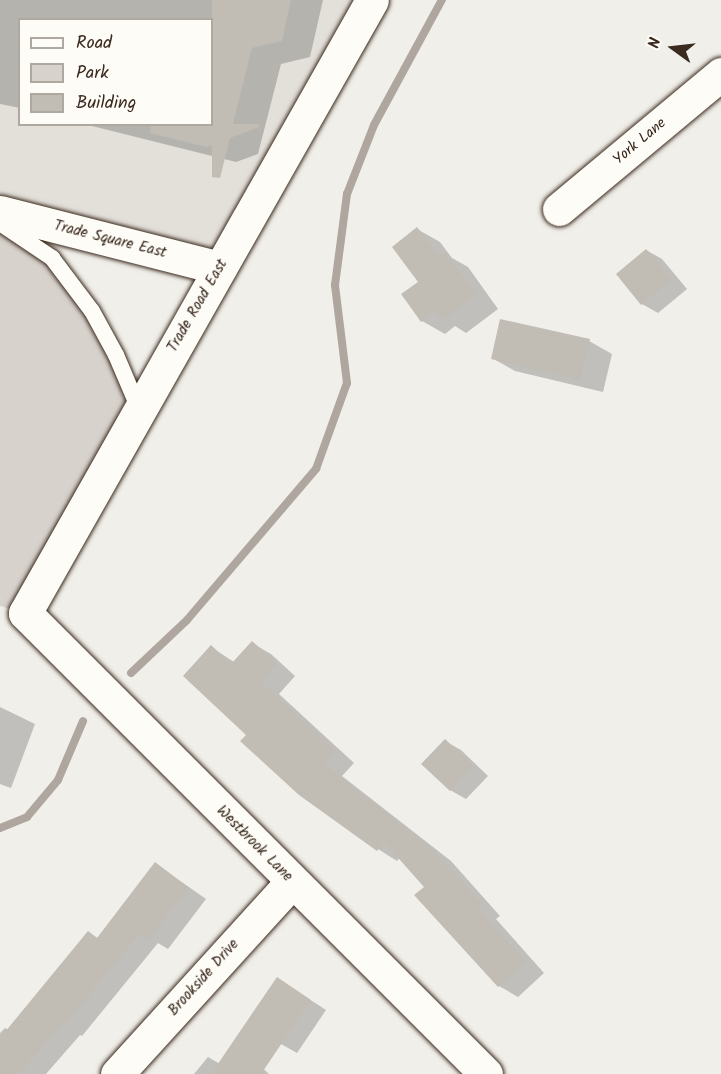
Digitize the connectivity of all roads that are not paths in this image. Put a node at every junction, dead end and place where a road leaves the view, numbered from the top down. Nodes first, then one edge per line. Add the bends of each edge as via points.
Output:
1 (372, 0) edge
2 (721, 74) edge
3 (559, 209) dead end
4 (0, 212) edge
5 (0, 223) edge
6 (220, 268) junction
7 (139, 409) junction
8 (12, 610) edge
9 (292, 882) junction
10 (117, 1074) edge
11 (486, 1074) edge

1 - 6 street, Trade Road East
2 - 3 street, York Lane
4 - 6 street, Trade Square East
5 - 7 lane via 52,258 79,293 116,354
6 - 7 street, Trade Road East
7 - 8 street, Trade Road East
8 - 9 street, Westbrook Lane
9 - 10 street, Brookside Drive
9 - 11 street, Westbrook Lane

